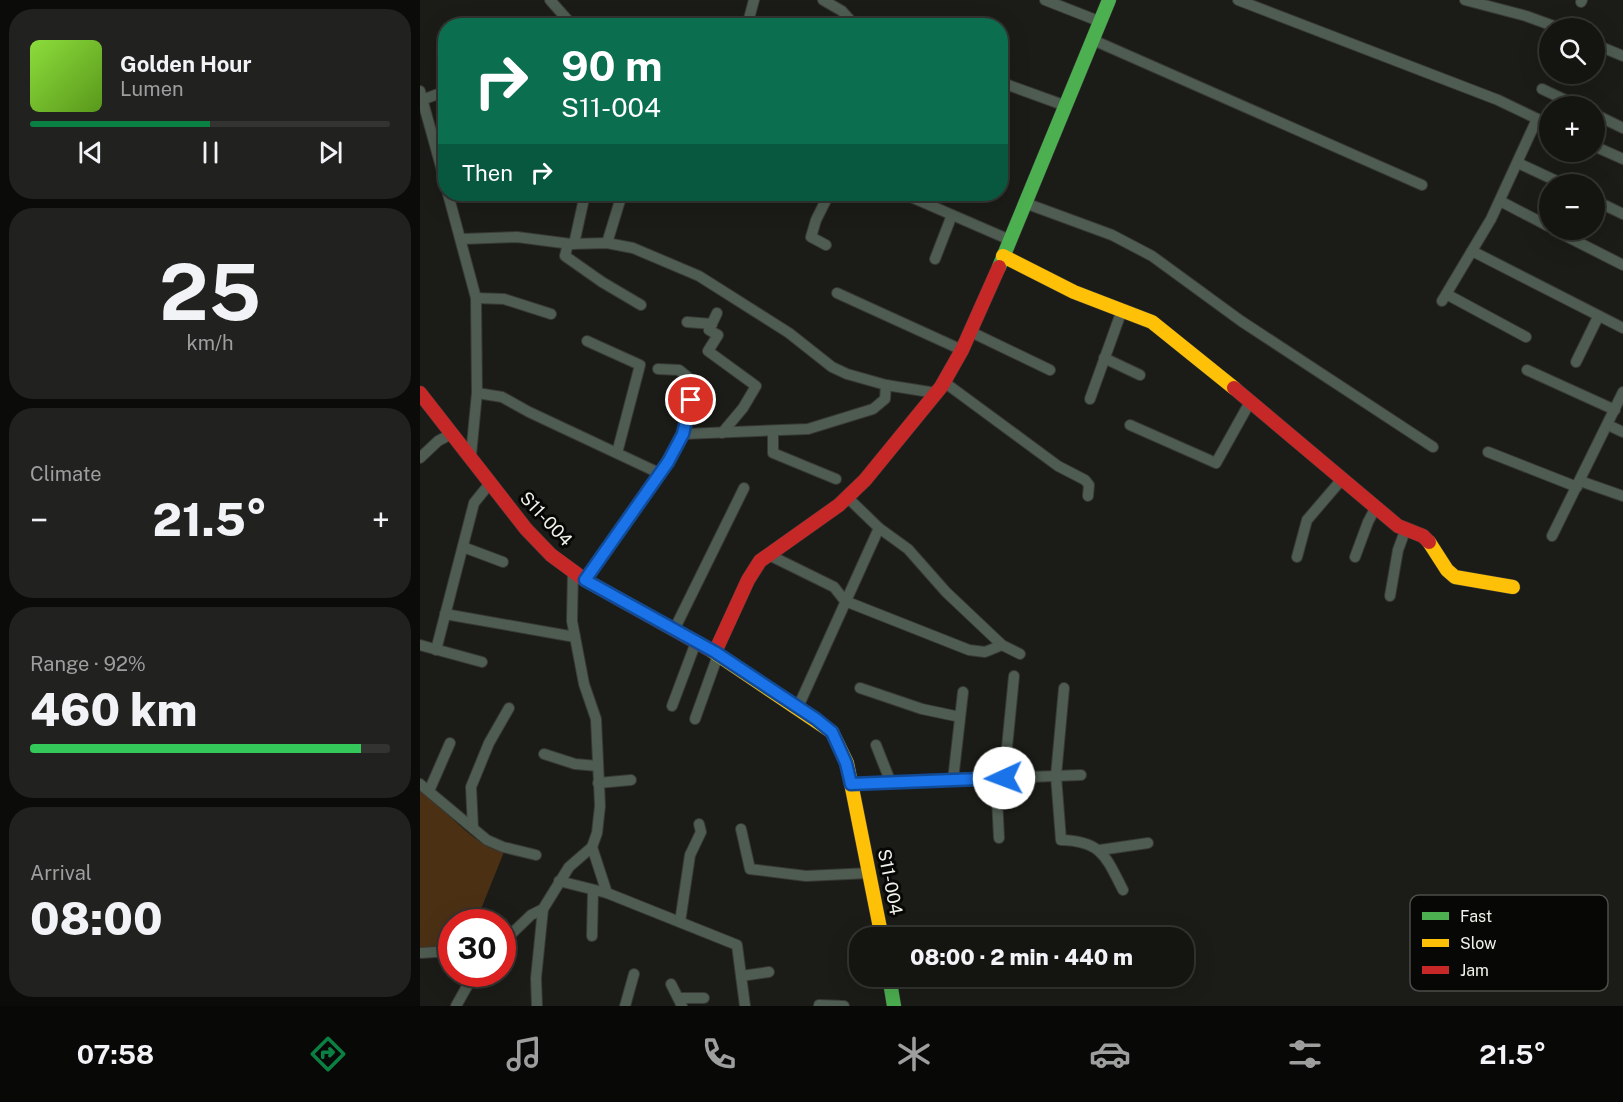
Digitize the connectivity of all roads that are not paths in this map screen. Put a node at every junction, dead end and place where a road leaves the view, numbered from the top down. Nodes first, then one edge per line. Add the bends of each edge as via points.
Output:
1 (550, 0) edge
2 (754, 0) edge
3 (823, 0) edge
4 (1045, 0) edge
5 (1109, 0) edge
6 (1238, 0) edge
7 (1465, 0) edge
8 (566, 18) edge
9 (749, 18) edge
10 (848, 18) edge
11 (1539, 21) edge
12 (1101, 22) junction
13 (1093, 40) junction
14 (1605, 49) edge
15 (1623, 56) edge
16 (1008, 85) edge
17 (1542, 89) dead end
18 (438, 93) edge
19 (421, 96) edge
20 (1557, 96) edge
21 (1065, 106) junction
22 (1537, 119) joint
23 (1605, 119) edge
24 (1623, 128) edge
25 (1605, 151) edge
26 (438, 156) edge
27 (1623, 159) edge
28 (1518, 163) junction
29 (1542, 174) edge
30 (1422, 184) dead end
31 (450, 201) edge
32 (583, 201) edge
33 (620, 201) edge
34 (826, 201) edge
35 (920, 201) edge
36 (1500, 201) junction
37 (1025, 203) junction
38 (1605, 205) edge
39 (1623, 214) edge
40 (952, 215) junction
41 (1539, 221) edge
42 (462, 239) junction
43 (1010, 240) junction
44 (1574, 240) edge
45 (607, 243) junction
46 (571, 244) junction
47 (825, 245) dead end
48 (1472, 251) junction
49 (1003, 256) junction
50 (935, 259) dead end
51 (1623, 265) edge
52 (837, 293) dead end
53 (476, 298) junction
54 (641, 304) dead end
55 (1122, 310) junction
56 (717, 313) dead end
57 (551, 314) dead end
58 (1598, 317) junction
59 (687, 322) dead end
60 (712, 324) junction
61 (1623, 328) edge
62 (970, 332) junction
63 (1526, 337) dead end
64 (587, 341) dead end
65 (962, 350) junction
66 (1104, 358) junction
67 (1576, 362) dead end
68 (658, 369) dead end
69 (1050, 370) dead end
70 (1527, 370) dead end
71 (1140, 375) dead end
72 (886, 386) junction
73 (940, 387) junction
74 (1623, 392) edge
75 (420, 393) edge
76 (477, 393) junction
77 (1090, 399) dead end
78 (1250, 402) junction
79 (1615, 410) junction
80 (1130, 425) dead end
81 (1608, 426) junction
82 (773, 431) junction
83 (1623, 432) edge
84 (453, 433) junction
85 (722, 433) junction
86 (683, 434) junction
87 (1433, 447) dead end
88 (1488, 452) dead end
89 (617, 453) junction
90 (471, 455) junction
91 (420, 458) edge
92 (659, 473) junction
93 (1343, 478) junction
94 (836, 479) dead end
95 (491, 482) junction
96 (1579, 484) junction
97 (744, 488) dead end
98 (1088, 496) dead end
99 (1623, 496) edge
100 (847, 497) junction
101 (1376, 507) junction
102 (879, 528) junction
103 (1405, 531) junction
104 (1552, 536) dead end
105 (463, 547) junction
106 (769, 555) junction
107 (1297, 556) dead end
108 (1355, 557) dead end
109 (503, 562) dead end
110 (573, 570) junction
111 (585, 580) junction
112 (1513, 587) dead end
113 (1390, 596) dead end
114 (845, 601) junction
115 (445, 614) junction
116 (674, 630) junction
117 (575, 637) junction
118 (696, 642) junction
119 (420, 645) edge
120 (1002, 645) junction
121 (436, 650) junction
122 (716, 654) junction
123 (1020, 654) dead end
124 (482, 662) dead end
125 (1014, 676) dead end
126 (860, 688) dead end
127 (1064, 688) dead end
128 (963, 692) dead end
129 (672, 706) dead end
130 (798, 707) junction
131 (509, 708) dead end
132 (960, 717) junction
133 (695, 719) dead end
134 (450, 743) dead end
135 (876, 745) dead end
136 (544, 754) dead end
137 (598, 766) junction
138 (1081, 775) dead end
139 (1056, 776) junction
140 (1000, 779) junction
141 (631, 780) dead end
142 (953, 780) junction
143 (598, 783) junction
144 (891, 783) junction
145 (851, 784) junction
146 (425, 788) edge
147 (699, 824) dead end
148 (473, 828) junction
149 (741, 829) dead end
150 (999, 838) dead end
151 (1148, 843) dead end
152 (592, 847) junction
153 (1100, 850) junction
154 (536, 855) dead end
155 (870, 873) junction
156 (559, 881) junction
157 (1123, 890) dead end
158 (593, 891) junction
159 (607, 893) junction
160 (543, 909) junction
161 (681, 922) junction
162 (880, 927) edge
163 (516, 929) edge
164 (592, 936) dead end
165 (438, 952) edge
166 (420, 953) edge
167 (768, 972) dead end
168 (634, 974) dead end
169 (741, 976) junction
170 (671, 984) dead end
171 (467, 987) edge
172 (891, 987) edge
173 (704, 998) dead end
174 (681, 1002) edge
175 (819, 1005) edge
176 (456, 1006) edge
177 (537, 1006) edge
178 (625, 1006) edge
179 (745, 1006) edge
180 (844, 1006) edge
181 (894, 1006) edge

1 - 8 street
2 - 9 street
3 - 10 street
4 - 12 street
5 - 12 street
6 - 22 street via 1498,100
7 - 11 street
12 - 13 street
13 - 21 street
13 - 30 street
14 - 15 street
16 - 21 street
17 - 20 street
18 - 19 street
19 - 26 street
21 - 37 street
22 - 28 street
23 - 24 street
25 - 27 street
28 - 29 street
28 - 36 street
31 - 42 street
32 - 46 street
33 - 45 street
34 - 47 street via 810,237
35 - 40 street
36 - 41 street
36 - 48 street
37 - 43 street
37 - 87 street via 1112,235 1152,256 1241,321
38 - 39 street
40 - 43 street
40 - 50 street
42 - 46 street via 517,237
42 - 53 street
43 - 49 street
44 - 51 street
45 - 46 street
45 - 72 street via 633,248 699,276 789,333 832,367
46 - 54 street via 565,256
48 - 58 street
48 - 63 street via 1445,298
49 - 55 street via 1074,292
49 - 62 street
52 - 65 street
53 - 57 street via 504,299
53 - 76 street
55 - 66 street
55 - 78 street via 1169,334
56 - 60 street
58 - 61 street
58 - 67 street
59 - 60 street
60 - 85 street via 709,330 718,335 708,351 756,386
62 - 65 street
62 - 69 street
64 - 89 street via 640,365
65 - 73 street
66 - 71 street
66 - 77 street
68 - 86 street via 679,370 696,383
70 - 79 street
72 - 73 street
72 - 82 street via 885,399 873,409 807,429
73 - 98 street via 1085,480 1089,485
73 - 100 street
74 - 79 street
75 - 84 street, S11-004
76 - 89 street via 502,397
76 - 90 street
78 - 80 street via 1216,463
78 - 93 street
79 - 81 street
81 - 83 street
81 - 96 street
82 - 85 street
82 - 94 street via 773,453
84 - 90 street, S11-004
84 - 91 street
85 - 86 street
86 - 92 street
88 - 96 street
89 - 92 street
90 - 95 street, S11-004
92 - 111 street
93 - 101 street
93 - 107 street via 1307,520
95 - 105 street via 474,503
95 - 110 street, S11-004 via 526,529 551,555
96 - 99 street
96 - 104 street
97 - 116 street
100 - 102 street
100 - 106 street
101 - 103 street
101 - 108 street
102 - 114 street
102 - 120 street via 908,549
103 - 112 street via 1423,536 1455,577
103 - 113 street
105 - 109 street
105 - 115 street
106 - 114 street via 834,587
106 - 122 street via 760,561 748,580
110 - 111 street, S11-004
110 - 117 street
111 - 116 street, S11-004
114 - 120 street via 969,650 985,652
114 - 130 street
115 - 117 street
115 - 121 street
116 - 118 street, S11-004
117 - 137 street via 596,719
118 - 122 street, S11-004
118 - 129 street
119 - 121 street
120 - 123 street
121 - 124 street
122 - 130 street, S11-004
122 - 133 street
125 - 140 street
126 - 132 street
127 - 139 street
128 - 132 street
130 - 145 street, S11-004 via 832,732
131 - 148 street via 471,787
132 - 142 street
134 - 146 street
135 - 144 street
136 - 137 street via 575,764
137 - 143 street
138 - 139 street
139 - 140 street
139 - 153 street via 1060,840
140 - 142 street
140 - 150 street
141 - 143 street
142 - 144 street
143 - 152 street via 600,806
144 - 145 street
145 - 155 street, S11-004
146 - 148 street
147 - 161 street via 701,832 690,855
148 - 154 street via 486,840
149 - 155 street via 750,869 806,876
151 - 153 street
152 - 156 street
152 - 159 street
153 - 157 street
155 - 162 street, S11-004
156 - 158 street
156 - 160 street
158 - 159 street
158 - 164 street
159 - 161 street
160 - 163 street
160 - 177 street
161 - 169 street via 736,945
165 - 166 street
167 - 169 street
168 - 178 street
169 - 179 street
170 - 174 street
171 - 176 street
172 - 181 street
173 - 174 street
175 - 180 street

